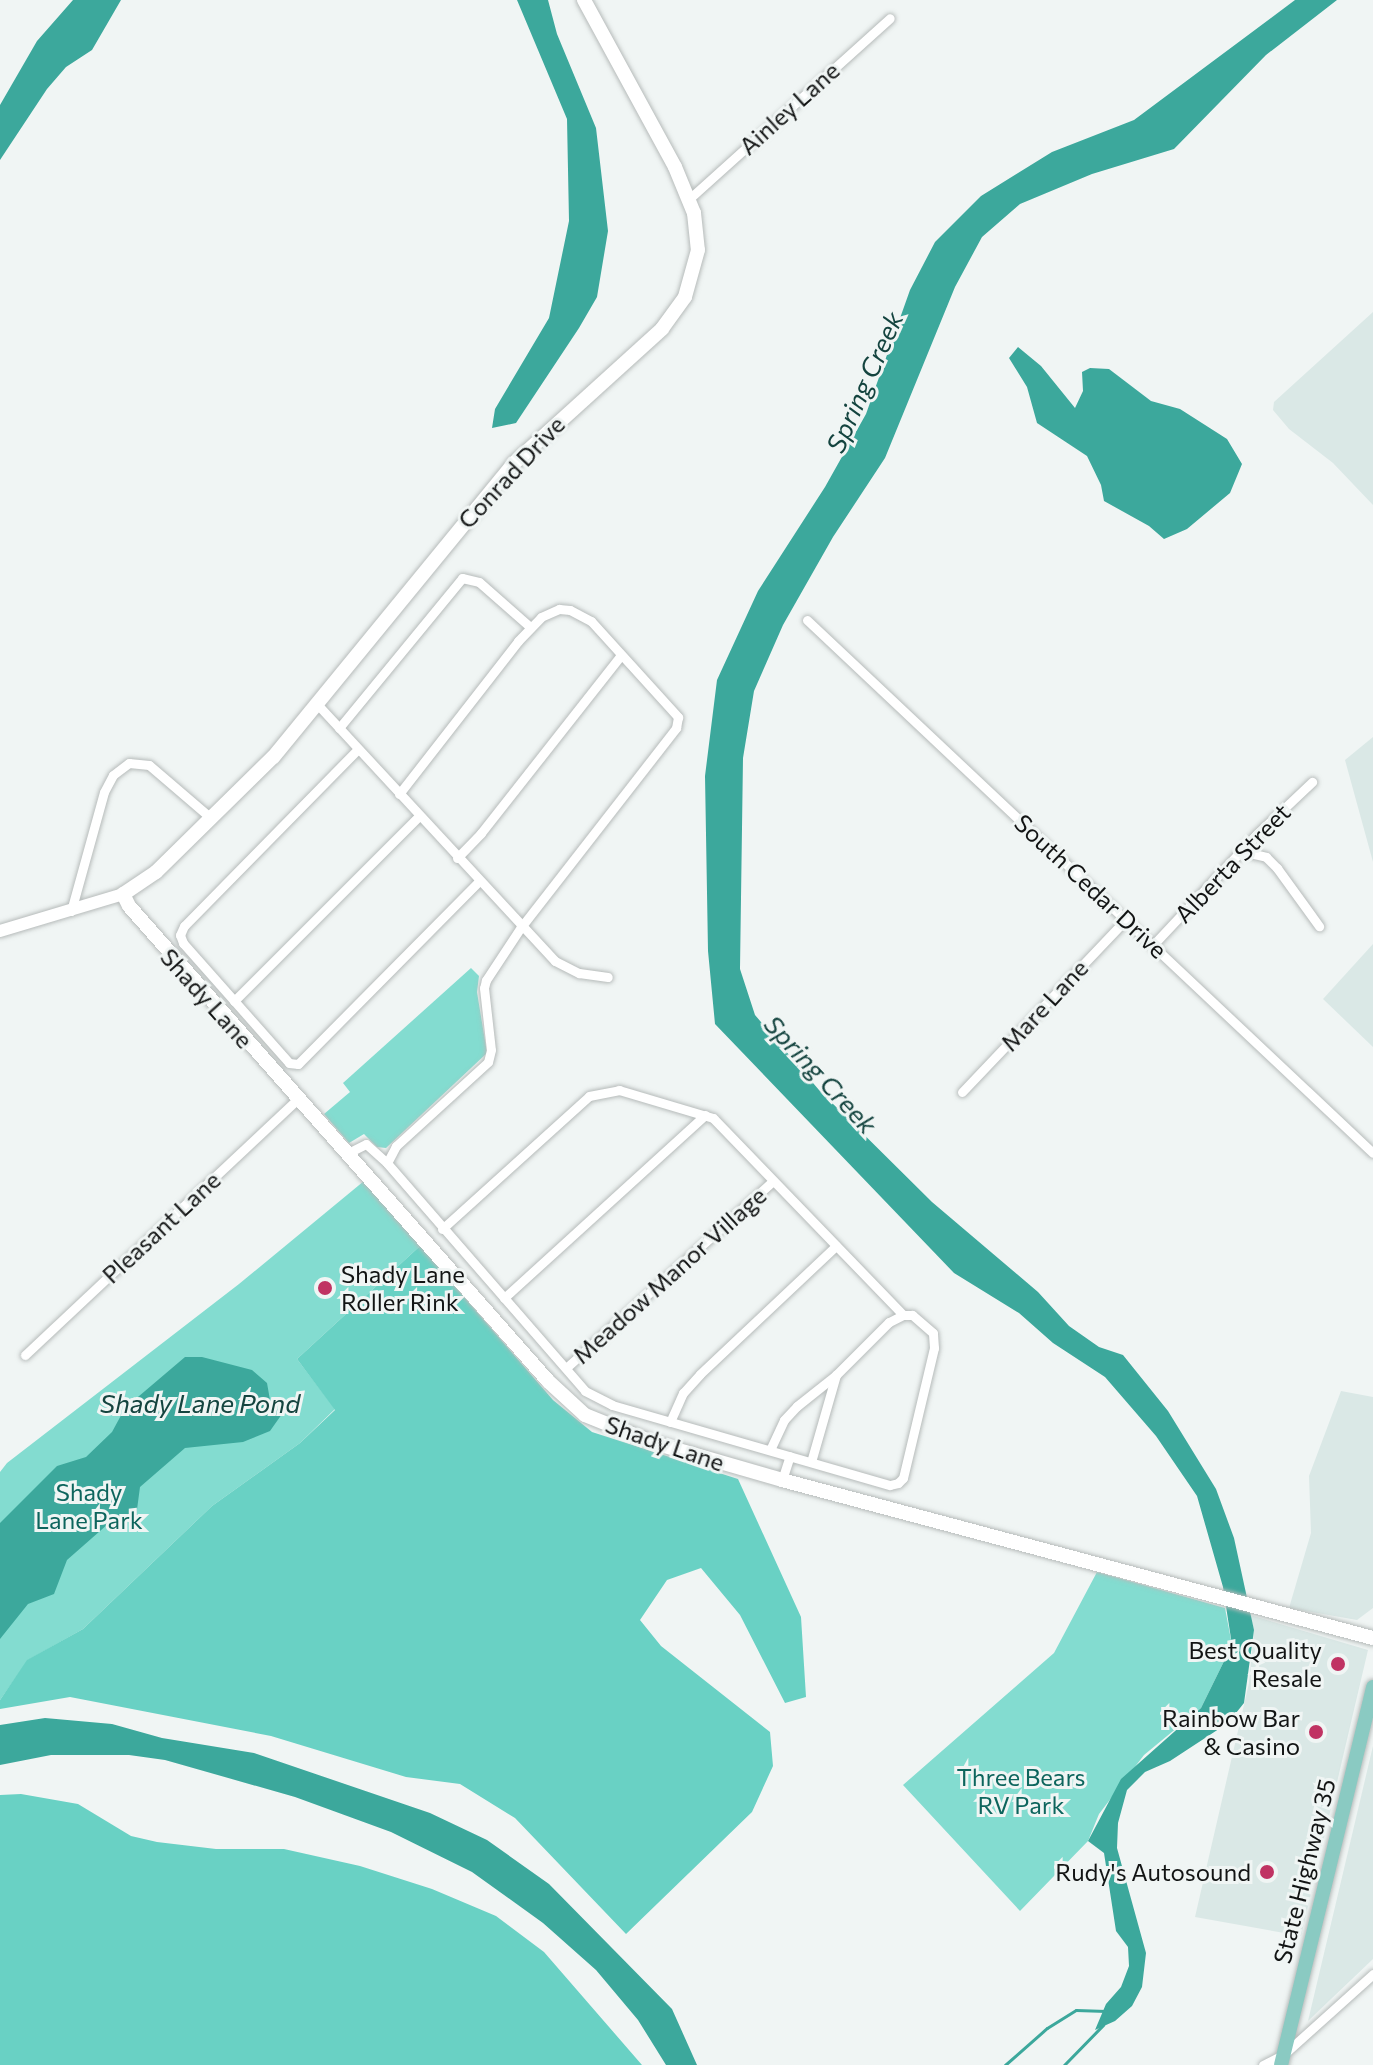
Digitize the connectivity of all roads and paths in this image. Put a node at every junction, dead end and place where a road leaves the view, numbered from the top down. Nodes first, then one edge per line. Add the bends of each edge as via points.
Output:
1 (584, 0) edge
2 (890, 18) dead end
3 (689, 199) junction
4 (807, 620) dead end
5 (530, 627) junction
6 (621, 655) junction
7 (318, 705) junction
8 (339, 728) junction
9 (358, 749) junction
10 (1312, 782) dead end
11 (399, 794) junction
12 (419, 816) junction
13 (212, 819) junction
14 (1241, 851) junction
15 (457, 858) junction
16 (479, 881) junction
17 (123, 894) junction
18 (71, 911) junction
19 (1126, 919) junction
20 (1319, 926) dead end
21 (521, 927) junction
22 (0, 931) edge
23 (1153, 945) junction
24 (608, 977) dead end
25 (234, 1001) junction
26 (962, 1092) dead end
27 (298, 1099) junction
28 (705, 1115) junction
29 (348, 1153) junction
30 (1373, 1153) edge
31 (387, 1163) junction
32 (773, 1181) junction
33 (442, 1229) junction
34 (836, 1246) junction
35 (504, 1298) junction
36 (903, 1315) junction
37 (25, 1355) dead end
38 (566, 1368) junction
39 (836, 1375) junction
40 (670, 1422) junction
41 (770, 1450) junction
42 (790, 1456) junction
43 (811, 1462) junction
44 (782, 1480) junction
45 (1373, 1638) edge
46 (1373, 1687) edge
47 (1373, 1974) edge
48 (1282, 2060) edge
49 (1263, 2065) edge

1 - 3 main road, Conrad Drive
2 - 3 street, Ainley Lane
3 - 7 main road, Conrad Drive via 698,250 692,281 674,314 514,463
4 - 19 street, South Cedar Drive
5 - 6 street via 551,612 570,610 591,621
5 - 8 street via 479,582 462,578
5 - 11 street
6 - 15 street
6 - 21 street via 679,722
7 - 8 street
7 - 13 main road, Conrad Drive
8 - 9 street
9 - 11 street
9 - 25 street via 184,926 183,943
10 - 14 street, Alberta Street
11 - 12 street
12 - 15 street
12 - 25 street
13 - 17 main road, Conrad Drive via 156,872
13 - 18 street via 149,765 129,763 113,775 104,792
14 - 20 street via 1266,857
14 - 23 street, Alberta Street
15 - 16 street
16 - 21 street
16 - 25 street via 298,1064 289,1063
17 - 18 street
17 - 27 main road, Shady Lane via 135,917
18 - 22 street
19 - 23 street, South Cedar Drive
19 - 26 street, Mare Lane
21 - 24 street via 555,961 579,973
21 - 31 street via 484,988 488,1062 396,1146
23 - 30 street, South Cedar Drive
27 - 29 main road, Shady Lane
27 - 37 street, Pleasant Lane
28 - 32 street, Meadow Manor Village
28 - 33 street, Meadow Manor Village via 619,1090 599,1091
28 - 35 street
29 - 31 street, Meadow Manor Village via 366,1144
29 - 44 main road, Shady Lane via 548,1381 585,1415 654,1443
31 - 33 street, Meadow Manor Village
32 - 34 street, Meadow Manor Village
32 - 38 street, Meadow Manor Village
33 - 35 street, Meadow Manor Village
34 - 36 street, Meadow Manor Village
34 - 40 street via 700,1374
35 - 38 street, Meadow Manor Village
36 - 39 street via 889,1322
36 - 43 street, Meadow Manor Village via 923,1322 933,1333 934,1348 903,1478 890,1485
38 - 40 street, Meadow Manor Village via 596,1398
39 - 41 street via 784,1420
39 - 43 street
40 - 41 street, Meadow Manor Village
41 - 42 street, Meadow Manor Village
42 - 43 street, Meadow Manor Village
42 - 44 street
44 - 45 main road, Shady Lane
46 - 48 main road, State Highway 35
47 - 48 street
48 - 49 street

